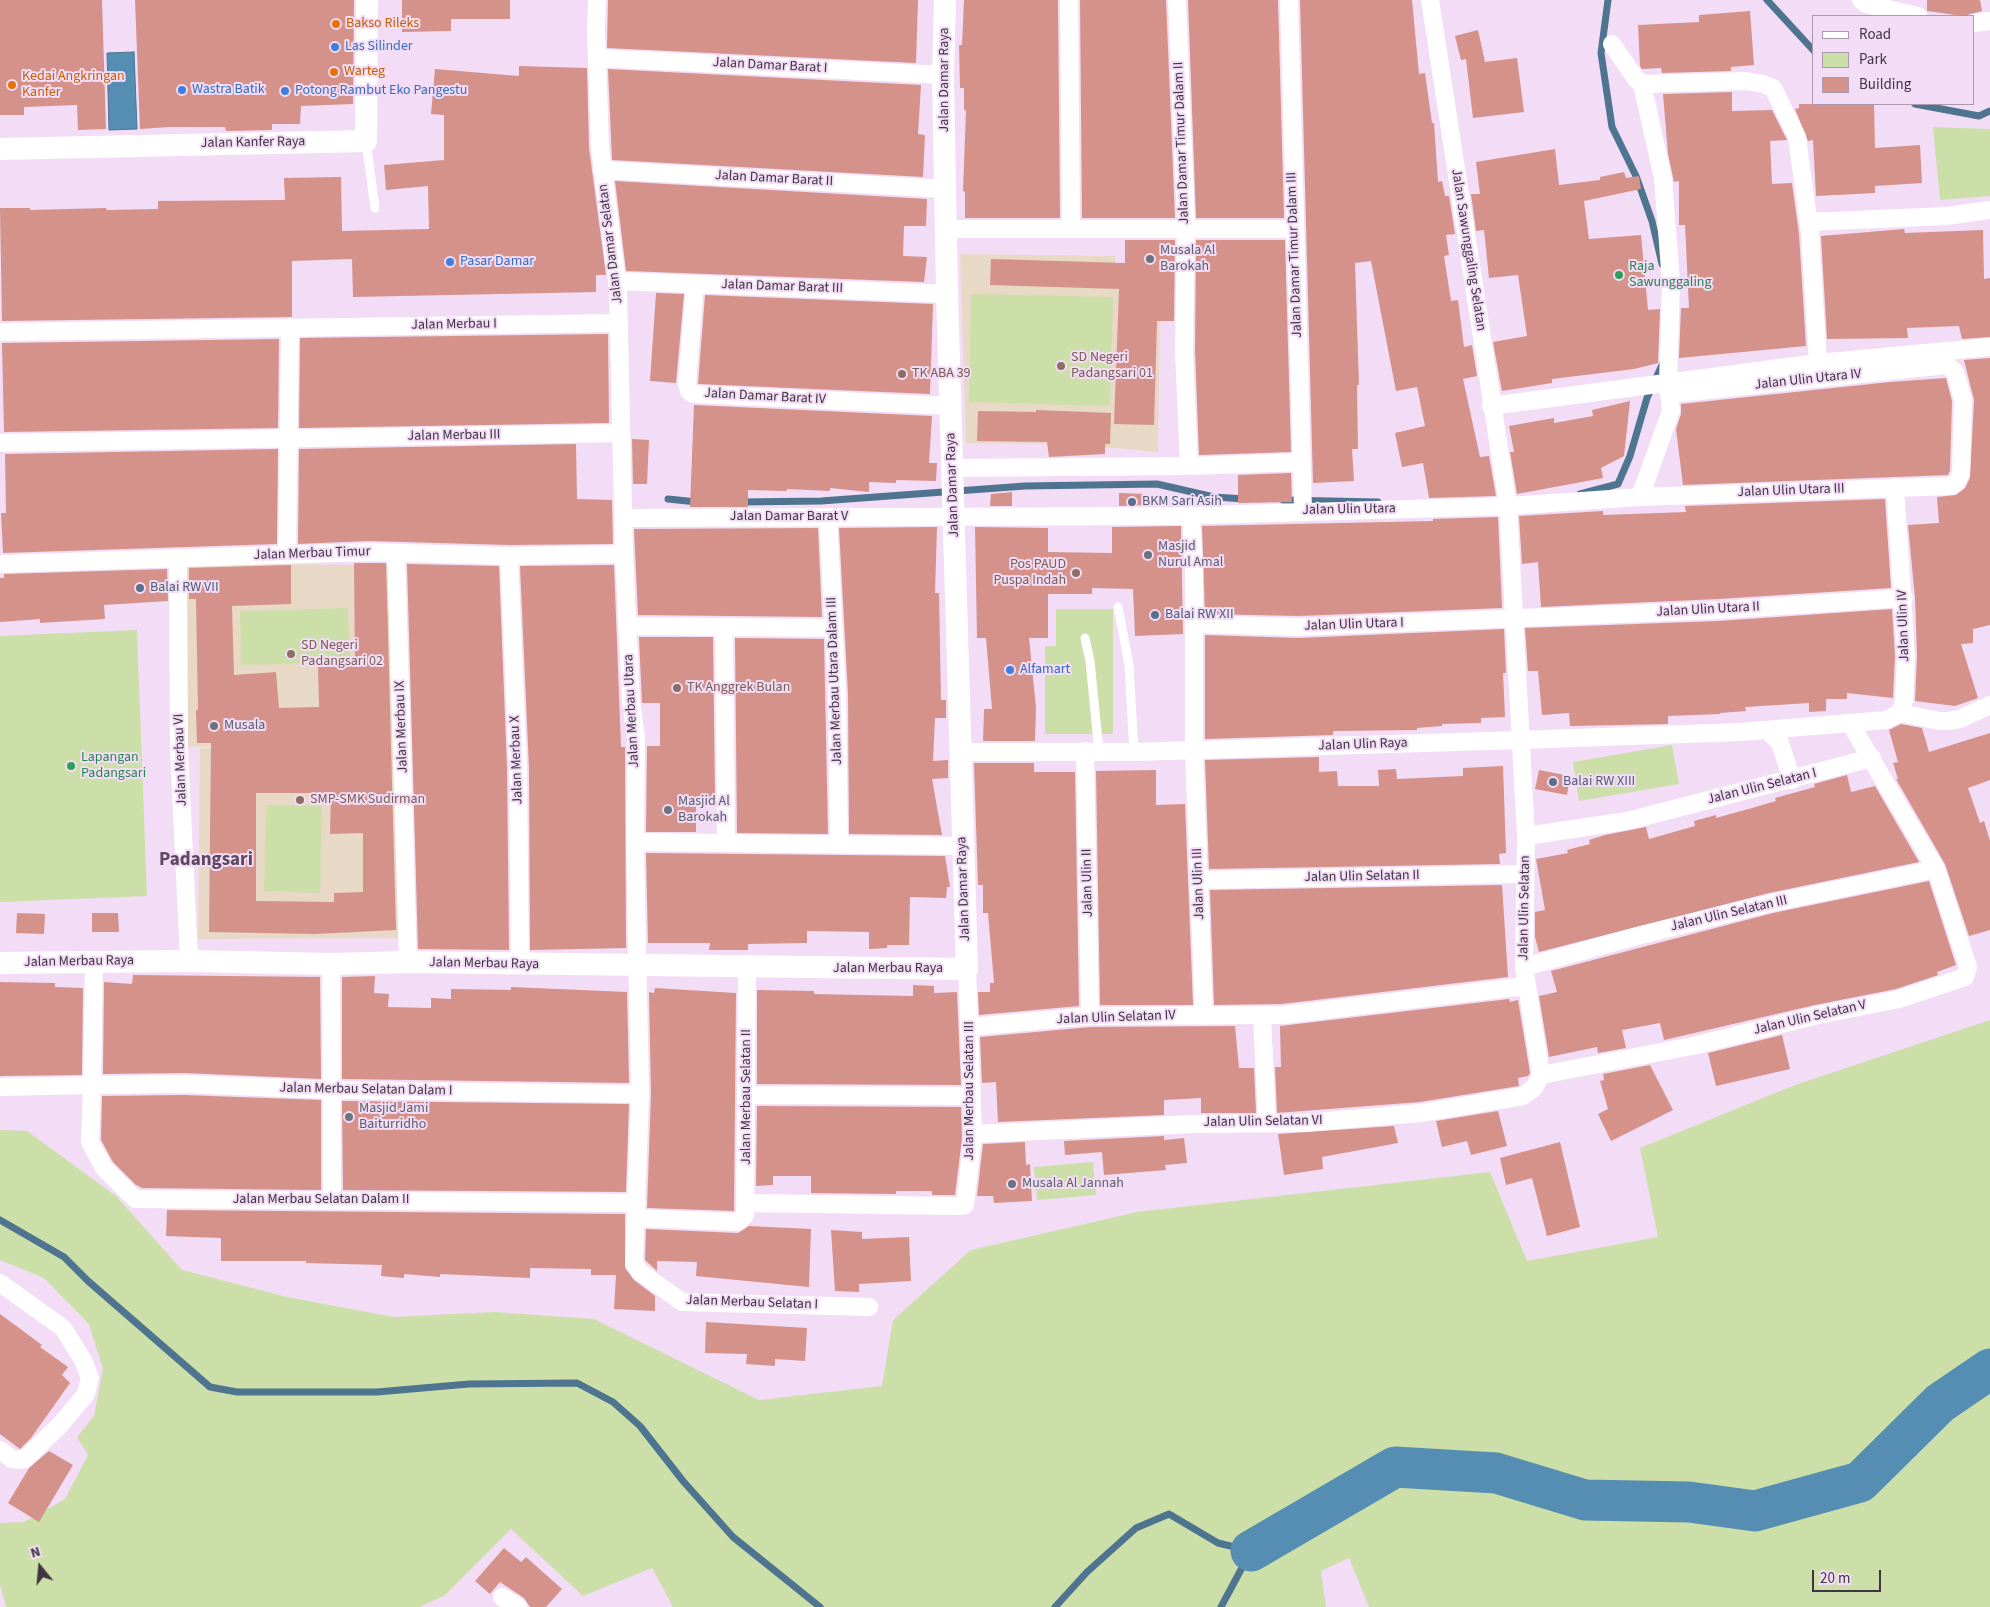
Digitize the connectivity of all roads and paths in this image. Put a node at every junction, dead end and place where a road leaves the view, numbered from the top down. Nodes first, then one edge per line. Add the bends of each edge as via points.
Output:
1 (367, 0) edge
2 (598, 0) edge
3 (945, 0) edge
4 (1070, 0) edge
5 (1177, 0) edge
6 (1289, 0) edge
7 (1430, 0) edge
8 (1861, 0) edge
9 (1914, 15) edge
10 (1990, 21) edge
11 (1975, 23) edge
12 (1612, 44) dead end
13 (597, 58) junction
14 (943, 74) junction
15 (1642, 84) junction
16 (366, 141) junction
17 (0, 149) edge
18 (602, 170) junction
19 (947, 189) junction
20 (374, 208) dead end
21 (1990, 210) edge
22 (1809, 222) junction
23 (1185, 228) junction
24 (1071, 229) junction
25 (1294, 229) junction
26 (947, 230) junction
27 (617, 280) junction
28 (695, 284) junction
29 (947, 294) junction
30 (619, 323) junction
31 (290, 327) junction
32 (0, 332) edge
33 (1990, 347) edge
34 (1818, 363) junction
35 (1946, 365) joint
36 (1871, 366) junction
37 (1661, 387) junction
38 (950, 406) junction
39 (1491, 406) junction
40 (621, 432) junction
41 (287, 438) junction
42 (0, 443) edge
43 (1301, 462) junction
44 (1189, 466) junction
45 (1895, 487) junction
46 (954, 491) junction
47 (1640, 497) junction
48 (1507, 500) junction
49 (1303, 503) junction
50 (1191, 515) junction
51 (828, 517) junction
52 (623, 518) junction
53 (396, 553) junction
54 (288, 554) junction
55 (624, 554) junction
56 (509, 556) junction
57 (178, 558) junction
58 (0, 564) edge
59 (1904, 598) junction
60 (1118, 607) dead end
61 (1513, 619) junction
62 (1194, 624) junction
63 (627, 626) junction
64 (724, 627) junction
65 (833, 628) junction
66 (1085, 638) dead end
67 (1990, 705) edge
68 (1900, 713) junction
69 (1850, 723) junction
70 (1767, 730) junction
71 (1520, 740) junction
72 (1092, 751) junction
73 (1194, 751) junction
74 (959, 752) junction
75 (1134, 752) junction
76 (1872, 758) junction
77 (1792, 780) junction
78 (1526, 836) junction
79 (635, 842) junction
80 (726, 843) junction
81 (839, 844) junction
82 (963, 846) junction
83 (1936, 868) junction
84 (1524, 874) junction
85 (1199, 880) junction
86 (189, 961) junction
87 (94, 962) junction
88 (408, 962) junction
89 (0, 963) edge
90 (331, 964) junction
91 (520, 964) junction
92 (637, 964) junction
93 (1524, 967) junction
94 (747, 968) junction
95 (967, 969) junction
96 (1526, 986) junction
97 (1262, 1015) junction
98 (1090, 1016) junction
99 (1204, 1016) junction
100 (970, 1027) junction
101 (1541, 1075) junction
102 (92, 1085) junction
103 (0, 1087) edge
104 (334, 1090) junction
105 (640, 1094) junction
106 (747, 1095) junction
107 (972, 1096) junction
108 (1267, 1123) junction
109 (973, 1134) junction
110 (332, 1199) junction
111 (747, 1203) junction
112 (637, 1210) junction
113 (0, 1283) edge
114 (869, 1307) dead end
115 (0, 1450) edge
116 (502, 1596) dead end
117 (518, 1607) edge

1 - 16 street
2 - 13 street, Jalan Damar Selatan
3 - 14 street, Jalan Damar Raya
4 - 24 street
5 - 23 street, Jalan Damar Timur Dalam II
6 - 25 street, Jalan Damar Timur Dalam III
7 - 39 street, Jalan Sawunggaling Selatan
8 - 9 street
10 - 11 street
12 - 15 street
13 - 14 street, Jalan Damar Barat I
13 - 18 street, Jalan Damar Selatan
14 - 19 street, Jalan Damar Raya
15 - 22 street via 1747,81 1773,88 1797,137
15 - 37 street via 1663,178 1671,283
16 - 17 street, Jalan Kanfer Raya
16 - 20 lane
18 - 19 street, Jalan Damar Barat II
18 - 27 street, Jalan Damar Selatan
19 - 26 street, Jalan Damar Raya
21 - 22 street via 1947,216
22 - 34 street
23 - 24 street
23 - 25 street
23 - 44 street, Jalan Damar Timur Dalam II via 1184,350
24 - 26 street
25 - 43 street, Jalan Damar Timur Dalam III
26 - 29 street, Jalan Damar Raya
27 - 28 street, Jalan Damar Barat III
27 - 30 street, Jalan Damar Selatan
28 - 29 street, Jalan Damar Barat III
28 - 38 street, Jalan Damar Barat IV via 687,383 689,392 693,394
29 - 38 street, Jalan Damar Raya
30 - 31 street, Jalan Merbau I
30 - 40 street, Jalan Damar Selatan
31 - 32 street, Jalan Merbau I
31 - 41 street
33 - 36 street
34 - 36 street
34 - 37 street
35 - 36 street, Jalan Ulin Utara IV
35 - 45 street, Jalan Ulin Utara III via 1955,372 1964,400 1961,473 1951,486
36 - 37 street, Jalan Ulin Utara IV
37 - 39 street
37 - 47 street via 1671,411
38 - 46 street, Jalan Damar Raya
39 - 48 street, Jalan Sawunggaling Selatan
40 - 41 street, Jalan Merbau III
40 - 52 street, Jalan Damar Selatan
41 - 42 street, Jalan Merbau III
41 - 54 street
43 - 44 street
43 - 49 street, Jalan Damar Timur Dalam III
44 - 46 street
45 - 47 street, Jalan Ulin Utara III
45 - 59 street, Jalan Ulin IV
46 - 50 street, Jalan Ulin Utara
46 - 51 street, Jalan Damar Barat V
46 - 74 street, Jalan Damar Raya
47 - 48 street, Jalan Ulin Utara III
48 - 49 street, Jalan Ulin Utara
48 - 61 street
49 - 50 street, Jalan Ulin Utara
50 - 62 street, Jalan Ulin III
51 - 52 street, Jalan Damar Barat V
51 - 65 street, Jalan Merbau Utara Dalam III
52 - 55 street, Jalan Merbau Utara
53 - 54 street, Jalan Merbau Timur
53 - 56 street, Jalan Merbau Timur
53 - 88 street, Jalan Merbau IX
54 - 57 street, Jalan Merbau Timur
55 - 56 street, Jalan Merbau Timur
55 - 63 street, Jalan Merbau Utara
56 - 91 street, Jalan Merbau X via 518,768
57 - 58 street, Jalan Merbau Timur
57 - 86 street, Jalan Merbau VI via 179,748
59 - 61 street, Jalan Ulin Utara II
59 - 68 street, Jalan Ulin IV via 1906,656 1904,701
60 - 75 lane via 1129,665
61 - 62 street, Jalan Ulin Utara I via 1299,627
61 - 71 street
62 - 73 street, Jalan Ulin III
63 - 64 street
63 - 79 street, Jalan Merbau Utara via 636,737
64 - 65 street
64 - 80 street
65 - 81 street, Jalan Merbau Utara Dalam III
66 - 72 lane via 1090,661
67 - 68 street via 1948,721
68 - 69 street via 1886,720
69 - 70 street, Jalan Ulin Raya
69 - 76 street
70 - 71 street, Jalan Ulin Raya
70 - 77 street via 1780,744
71 - 73 street, Jalan Ulin Raya
71 - 78 street, Jalan Ulin Selatan
72 - 74 street, Jalan Ulin Raya
72 - 75 street, Jalan Ulin Raya
72 - 98 street, Jalan Ulin II
73 - 75 street, Jalan Ulin Raya
73 - 85 street, Jalan Ulin III
74 - 82 street, Jalan Damar Raya
76 - 77 street, Jalan Ulin Selatan I
76 - 83 street
77 - 78 street, Jalan Ulin Selatan I via 1627,821
78 - 84 street, Jalan Ulin Selatan
79 - 80 street
79 - 92 street, Jalan Merbau Utara
80 - 81 street
81 - 82 street
82 - 95 street, Jalan Damar Raya
83 - 93 street, Jalan Ulin Selatan III via 1642,934
83 - 101 street, Jalan Ulin Selatan V via 1968,967 1966,977 1899,999 1697,1045
84 - 85 street, Jalan Ulin Selatan II
84 - 93 street, Jalan Ulin Selatan
85 - 99 street, Jalan Ulin III
86 - 87 street, Jalan Merbau Raya
86 - 90 street, Jalan Merbau Raya
87 - 89 street, Jalan Merbau Raya
87 - 102 street
88 - 90 street, Jalan Merbau Raya
88 - 91 street, Jalan Merbau Raya
90 - 104 street
91 - 92 street, Jalan Merbau Raya
92 - 94 street, Jalan Merbau Raya
92 - 105 street, Jalan Merbau Selatan I
93 - 96 street, Jalan Ulin Selatan
94 - 95 street, Jalan Merbau Raya
94 - 106 street, Jalan Merbau Selatan II
95 - 100 street, Jalan Merbau Selatan III
96 - 97 street, Jalan Ulin Selatan IV
96 - 101 street, Jalan Ulin Selatan
97 - 99 street, Jalan Ulin Selatan IV
97 - 108 street
98 - 99 street, Jalan Ulin Selatan IV
98 - 100 street, Jalan Ulin Selatan IV
100 - 107 street, Jalan Merbau Selatan III
101 - 108 street, Jalan Ulin Selatan VI via 1534,1088 1524,1096 1421,1113
102 - 103 street, Jalan Merbau Selatan Dalam I
102 - 104 street, Jalan Merbau Selatan Dalam I via 184,1084
102 - 110 street, Jalan Merbau Selatan Dalam II via 90,1142 104,1168 135,1198
104 - 105 street, Jalan Merbau Selatan Dalam I
104 - 110 street
105 - 112 street, Jalan Merbau Selatan I
106 - 107 street
106 - 111 street, Jalan Merbau Selatan II
107 - 109 street, Jalan Merbau Selatan III
108 - 109 street, Jalan Ulin Selatan VI
109 - 111 street, Jalan Merbau Selatan III via 967,1202 957,1206
110 - 112 street, Jalan Merbau Selatan Dalam II
111 - 112 street, Jalan Merbau Selatan II via 745,1215 738,1222
112 - 114 street, Jalan Merbau Selatan I via 634,1263 682,1302
113 - 115 street via 63,1328 90,1378 86,1394 26,1459 18,1460
116 - 117 street

